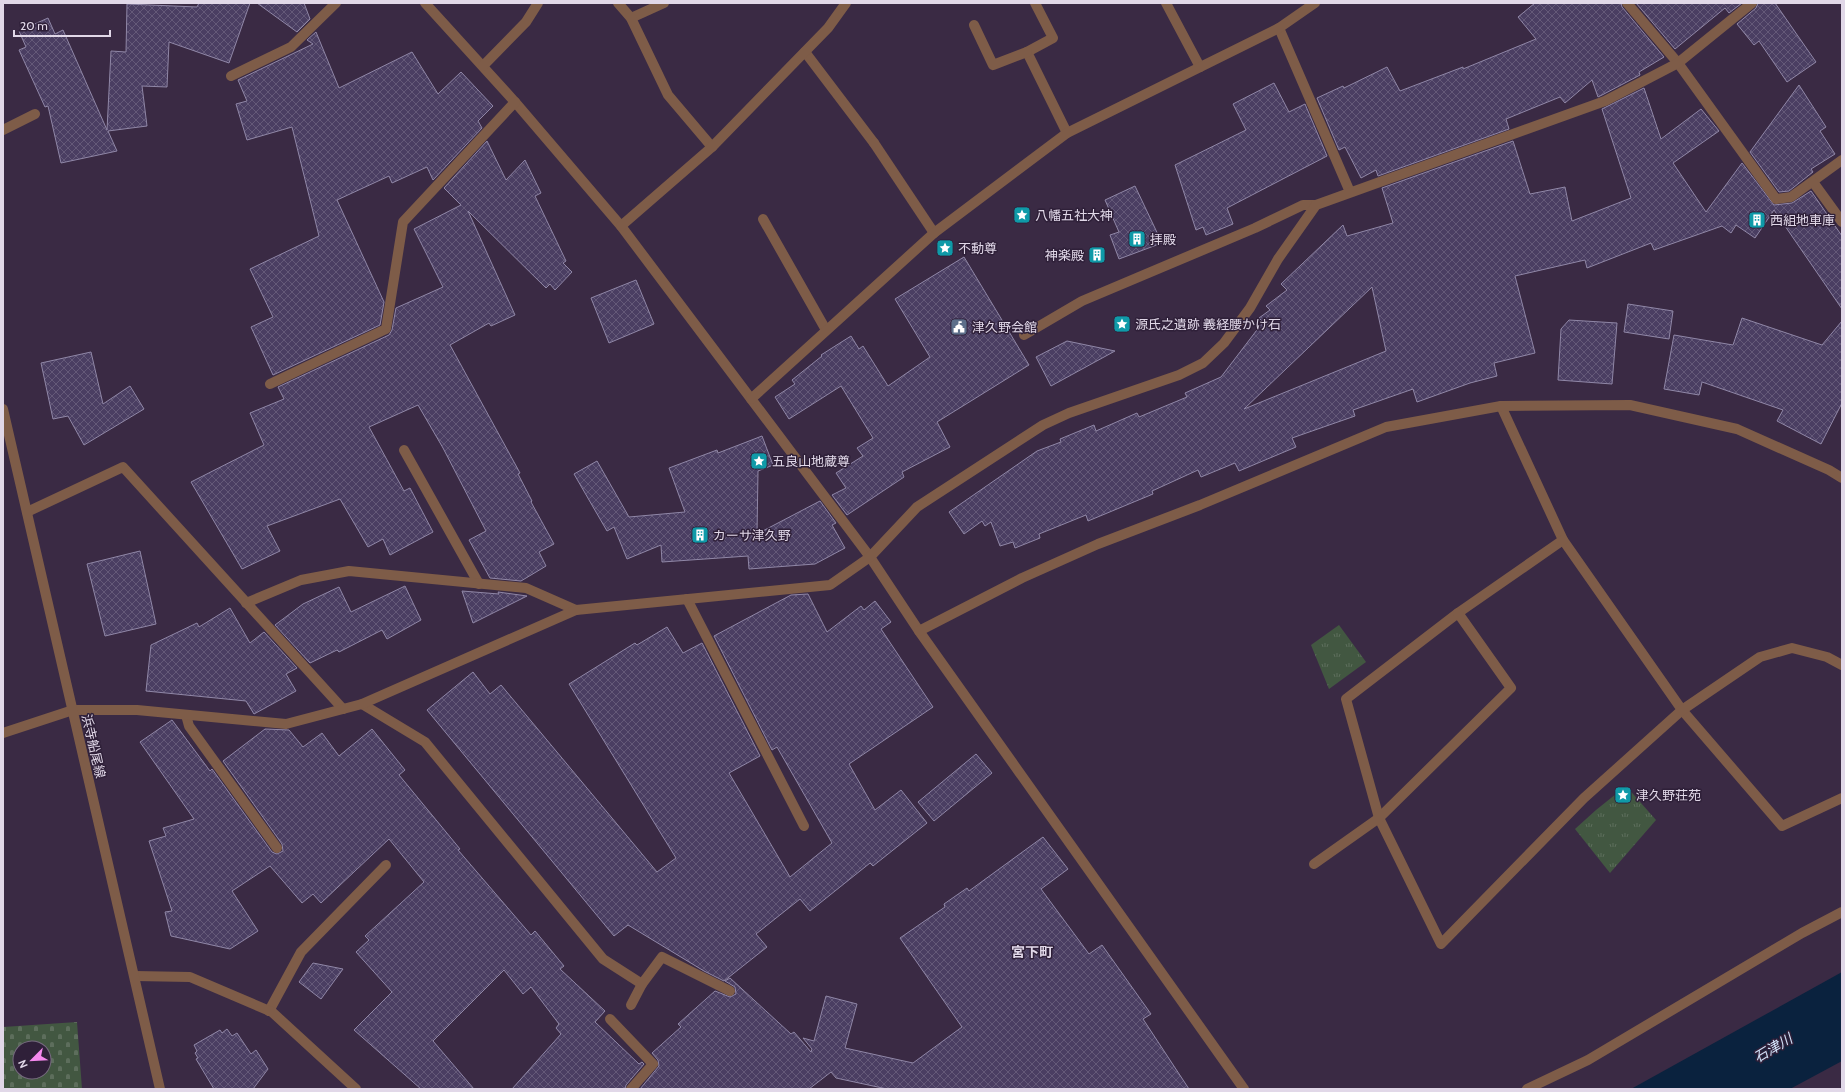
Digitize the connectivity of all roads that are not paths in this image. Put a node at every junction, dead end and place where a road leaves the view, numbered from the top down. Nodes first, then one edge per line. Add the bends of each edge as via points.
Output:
1 (336, 3) edge
2 (425, 3) edge
3 (538, 3) edge
4 (618, 3) edge
5 (664, 3) edge
6 (846, 3) edge
7 (1035, 3) edge
8 (1166, 3) edge
9 (1315, 3) edge
10 (1627, 3) edge
11 (1752, 3) edge
12 (631, 18) junction
13 (974, 25) dead end
14 (1279, 28) junction
15 (805, 52) junction
16 (1027, 52) junction
17 (1678, 63) junction
18 (483, 66) junction
19 (1200, 67) junction
20 (231, 76) dead end
21 (515, 102) junction
22 (35, 114) dead end
23 (3, 130) edge
24 (1067, 133) junction
25 (712, 147) junction
26 (1842, 160) edge
27 (1812, 182) junction
28 (1350, 192) junction
29 (1316, 205) junction
30 (763, 219) dead end
31 (1842, 222) edge
32 (621, 226) junction
33 (934, 233) junction
34 (826, 330) junction
35 (1024, 334) dead end
36 (270, 384) dead end
37 (751, 399) junction
38 (1501, 406) junction
39 (3, 409) edge
40 (404, 450) dead end
41 (1842, 478) edge
42 (27, 512) junction
43 (1563, 540) junction
44 (870, 557) junction
45 (479, 584) junction
46 (687, 599) junction
47 (246, 603) junction
48 (576, 610) junction
49 (1458, 613) junction
50 (919, 631) junction
51 (1842, 665) edge
52 (362, 704) junction
53 (342, 709) junction
54 (73, 710) junction
55 (1682, 710) junction
56 (186, 715) junction
57 (3, 733) edge
58 (1842, 798) edge
59 (1379, 818) junction
60 (804, 826) dead end
61 (277, 848) dead end
62 (1314, 864) dead end
63 (386, 865) dead end
64 (1842, 912) edge
65 (135, 976) junction
66 (642, 984) junction
67 (730, 991) dead end
68 (631, 1005) dead end
69 (268, 1011) junction
70 (610, 1019) dead end
71 (160, 1089) edge
72 (356, 1089) edge
73 (631, 1089) edge
74 (1244, 1089) edge
75 (1527, 1089) edge

1 - 20 street via 291,47
2 - 18 street
3 - 18 street via 526,22
4 - 12 street
5 - 12 street
6 - 15 street via 828,28
7 - 16 street via 1053,38
8 - 19 street
9 - 14 street
10 - 17 street
11 - 17 street
12 - 25 street via 668,95
13 - 16 street via 993,65
14 - 19 street
14 - 28 street
15 - 25 street
15 - 33 street via 874,143
16 - 24 street
17 - 27 street via 1776,199 1790,197
17 - 28 street via 1605,101
18 - 21 street
19 - 24 street
21 - 32 street
21 - 36 street via 403,222 386,329
22 - 23 street
24 - 33 street
25 - 32 street
26 - 27 street
27 - 31 street
28 - 29 street
29 - 35 street via 1303,205 1082,301
29 - 44 street via 1278,259 1250,308 1224,343 1203,363 1179,375 1077,410 1043,425 917,507
30 - 34 street
32 - 37 street
33 - 34 street
34 - 37 street
37 - 44 street
38 - 41 street via 1630,405 1737,429
38 - 43 street
38 - 50 street via 1386,427 1200,505 1084,550 1022,578
39 - 42 street, 浜寺船尾線
40 - 45 street
42 - 47 street via 122,467
42 - 54 street, 浜寺船尾線
43 - 49 street
43 - 55 street
44 - 46 street via 830,585
44 - 50 street
45 - 47 street via 349,571 301,580
45 - 48 street via 526,588
46 - 48 street
46 - 60 street
47 - 53 street
48 - 52 street
49 - 59 street via 1346,698
49 - 59 street via 1511,688
50 - 74 street
51 - 55 street via 1827,657 1792,648 1760,657
52 - 53 street
52 - 66 street via 425,742 603,958
53 - 56 street via 286,724
54 - 56 street via 137,710
54 - 57 street
54 - 65 street, 浜寺船尾線
55 - 58 street via 1782,826
55 - 59 street via 1584,798 1441,944
56 - 61 street via 189,726
59 - 62 street
63 - 69 street via 301,952
64 - 75 street via 1588,1060
65 - 69 street via 190,978
65 - 71 street, 浜寺船尾線
66 - 67 street via 662,957
66 - 68 street
69 - 72 street
70 - 73 street via 653,1064

